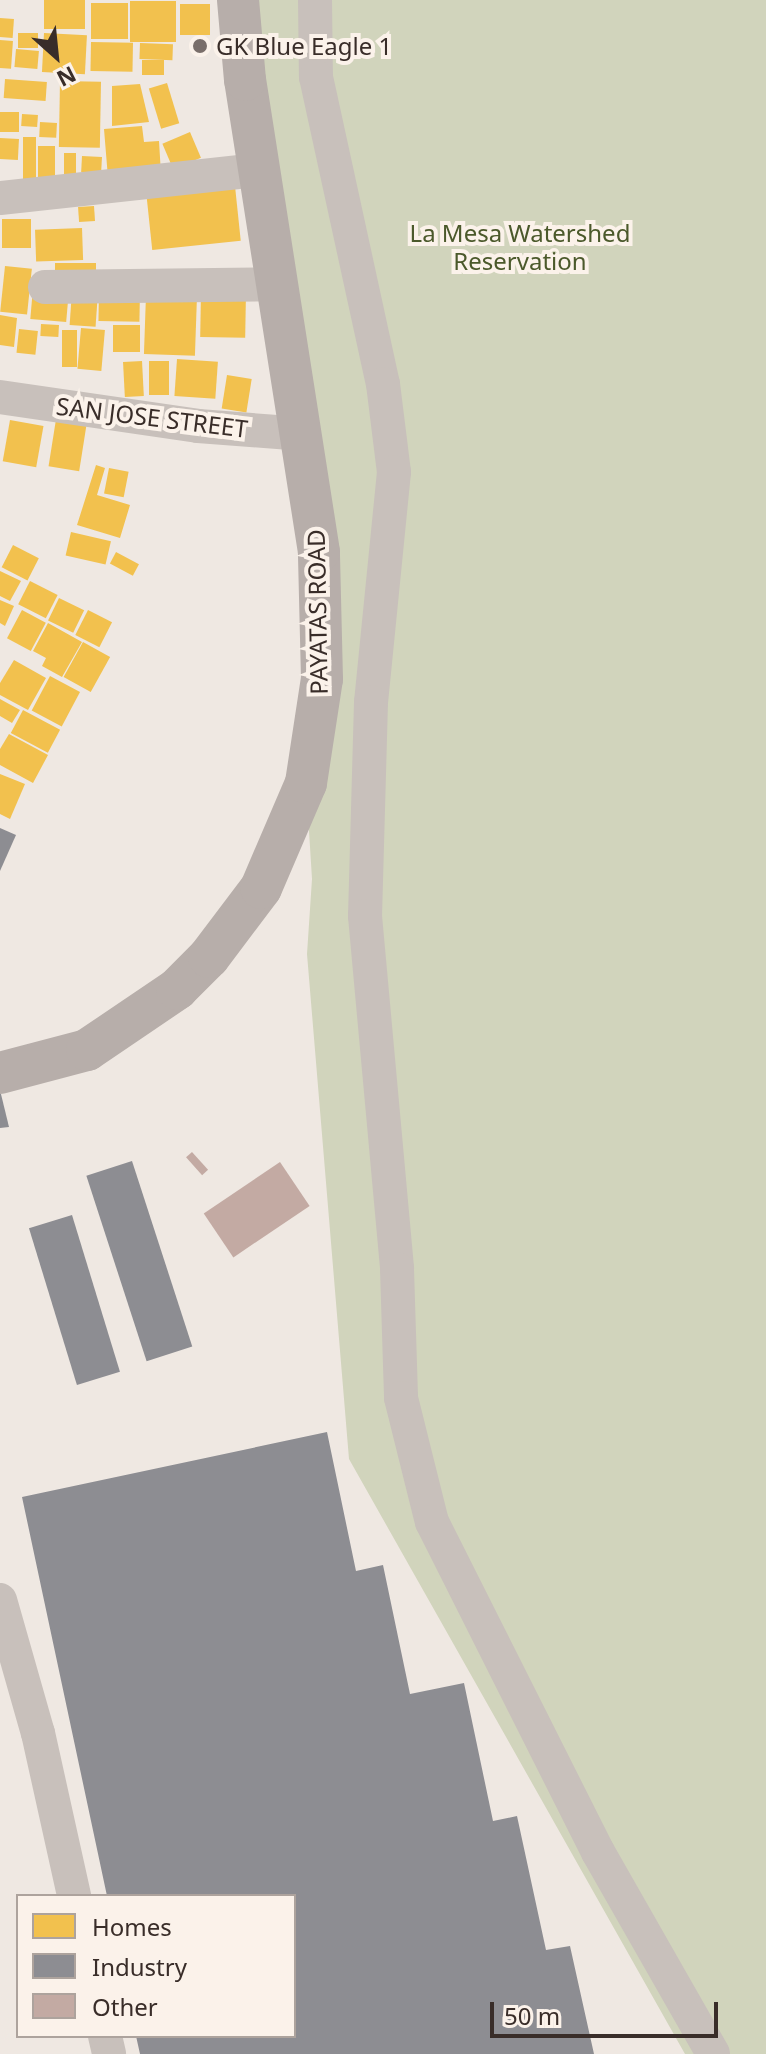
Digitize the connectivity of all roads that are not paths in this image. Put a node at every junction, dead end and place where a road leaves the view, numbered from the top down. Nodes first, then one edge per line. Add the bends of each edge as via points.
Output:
1 (238, 0) edge
2 (315, 0) edge
3 (258, 170) junction
4 (0, 198) edge
5 (278, 284) junction
6 (45, 287) dead end
7 (0, 397) edge
8 (304, 434) junction
9 (0, 1073) edge
10 (0, 1600) edge
11 (74, 1894) edge
12 (713, 2054) edge

1 - 3 main road, PAYATAS ROAD
2 - 12 street via 316,77 383,384 394,472 371,702 365,916 397,1269 401,1398 432,1522 598,1852
3 - 4 street
3 - 5 main road, PAYATAS ROAD
5 - 6 street
5 - 8 main road, PAYATAS ROAD
7 - 8 street, SAN JOSE STREET via 198,426
8 - 9 main road, PAYATAS ROAD via 319,552 322,679 306,783 281,852 253,900 209,957 144,1016 87,1050
10 - 11 street via 38,1733

